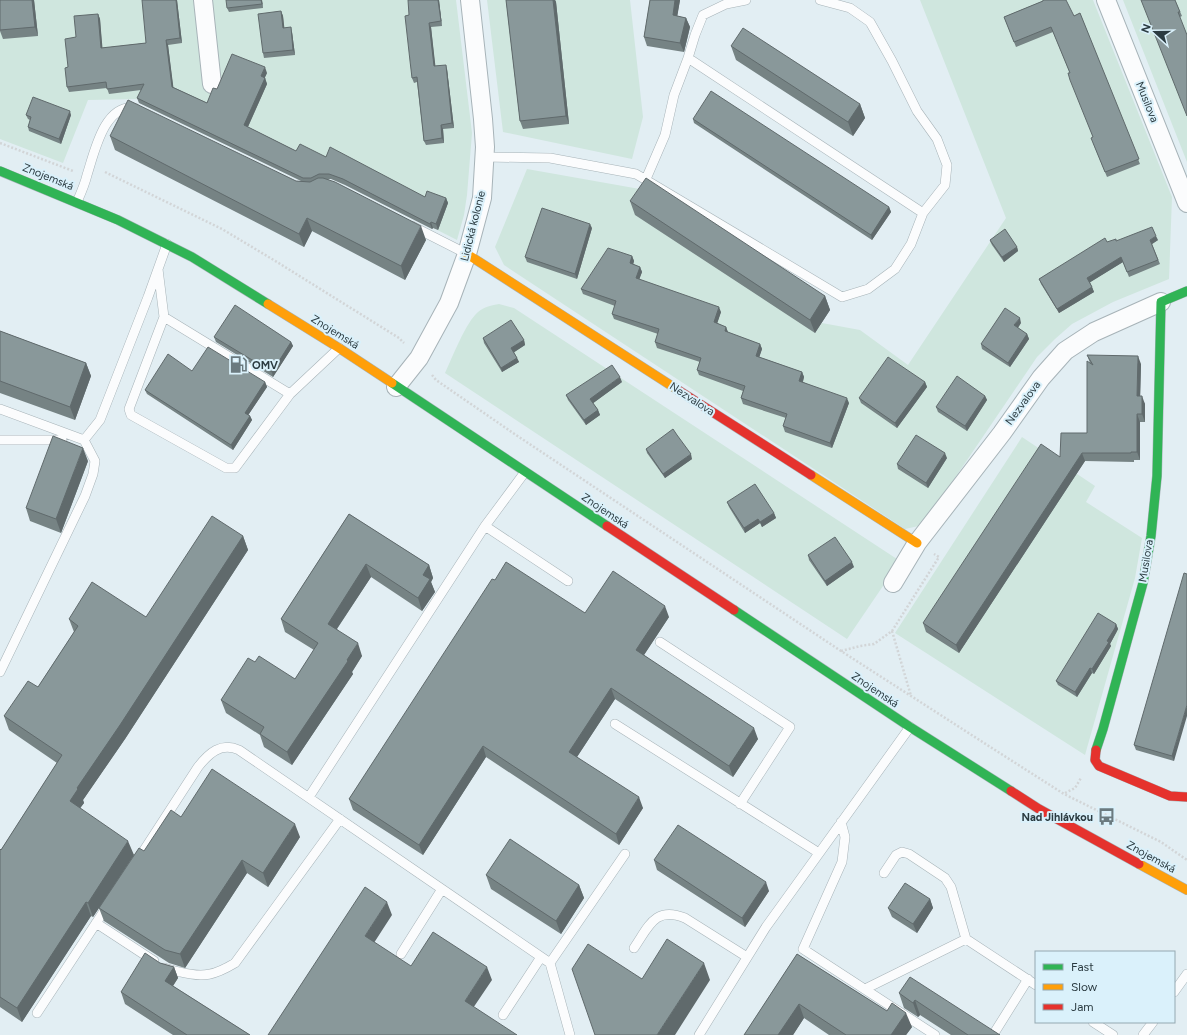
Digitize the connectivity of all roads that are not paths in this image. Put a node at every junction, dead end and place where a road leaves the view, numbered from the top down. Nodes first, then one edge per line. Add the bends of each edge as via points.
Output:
1 (203, 0) edge
2 (470, 0) edge
3 (746, 0) edge
4 (820, 0) edge
5 (1106, 0) edge
6 (688, 58) junction
7 (212, 84) dead end
8 (145, 112) edge
9 (484, 157) junction
10 (0, 171) edge
11 (646, 179) junction
12 (77, 202) junction
13 (1187, 203) edge
14 (923, 213) junction
15 (405, 222) edge
16 (167, 244) junction
17 (467, 254) junction
18 (158, 269) junction
19 (1187, 291) edge
20 (1161, 302) junction
21 (164, 317) junction
22 (339, 348) junction
23 (396, 386) junction
24 (290, 394) junction
25 (0, 409) edge
26 (0, 440) edge
27 (84, 440) junction
28 (524, 472) junction
29 (485, 526) junction
30 (917, 543) junction
31 (568, 581) dead end
32 (893, 583) dead end
33 (660, 642) dead end
34 (4, 654) edge
35 (0, 672) edge
36 (615, 724) dead end
37 (910, 727) junction
38 (309, 797) junction
39 (1187, 797) edge
40 (740, 804) junction
41 (340, 819) junction
42 (841, 822) junction
43 (626, 854) dead end
44 (819, 854) junction
45 (130, 871) edge
46 (884, 873) dead end
47 (442, 889) junction
48 (1187, 890) edge
49 (113, 897) edge
50 (96, 923) junction
51 (966, 939) junction
52 (634, 948) dead end
53 (401, 954) dead end
54 (541, 957) junction
55 (747, 957) junction
56 (550, 963) junction
57 (1187, 974) edge
58 (1032, 982) edge
59 (865, 989) junction
60 (1175, 991) edge
61 (37, 1013) dead end
62 (503, 1015) dead end
63 (1095, 1023) edge
64 (1152, 1023) edge
65 (570, 1035) edge
66 (699, 1035) edge
67 (935, 1035) edge
68 (993, 1035) edge
69 (1113, 1035) edge
70 (1143, 1035) edge

1 - 7 street
2 - 9 street, Lidická kolonie via 483,119
3 - 6 lane via 726,4 703,15
4 - 14 lane via 850,8 870,22 917,112 937,139 947,164 945,185
5 - 13 street, Musilova
6 - 11 lane via 674,95 665,135
6 - 14 lane
8 - 12 lane via 131,107 115,112 104,126
9 - 11 lane via 550,158 636,174
9 - 17 street, Lidická kolonie via 482,198
10 - 12 main road, Znojemská
11 - 14 lane via 842,297 868,289 895,269 910,244
12 - 16 main road, Znojemská
15 - 17 lane
16 - 18 lane
16 - 22 main road, Znojemská
17 - 23 street, Lidická kolonie via 449,303 419,358
17 - 30 main road, Nezvalova
18 - 21 lane
18 - 27 lane via 100,420
19 - 20 main road
20 - 30 street, Nezvalova via 1094,332 1065,351 1041,378
20 - 39 main road, Musilova via 1157,476 1151,536 1143,582 1095,752 1095,760 1099,766 1170,796
21 - 24 lane
21 - 24 lane via 129,409 131,415 226,468 235,468
22 - 23 main road, Znojemská
22 - 24 lane
23 - 28 main road, Znojemská
25 - 27 lane
26 - 27 lane
27 - 34 lane via 95,461 85,496
28 - 29 lane
28 - 37 main road, Znojemská
29 - 31 lane
29 - 38 lane
30 - 32 street, Nezvalova
33 - 40 lane via 790,727
34 - 35 lane
36 - 40 lane
37 - 42 lane
37 - 48 main road, Znojemská via 1039,809
38 - 41 lane
38 - 45 lane via 232,746 222,748 209,754 198,767
40 - 44 lane
41 - 47 lane
41 - 50 lane via 235,962 220,972 190,975 167,969
42 - 44 lane
42 - 59 lane via 845,837 842,862 803,949
43 - 56 lane
44 - 55 lane via 766,926
46 - 51 lane via 896,855 902,852 945,878 951,888
47 - 53 lane
47 - 54 lane
49 - 50 lane
50 - 61 lane
51 - 58 lane
51 - 59 lane
52 - 55 lane via 653,920 664,914 675,914
54 - 56 lane
54 - 62 lane
55 - 66 lane
56 - 65 lane
57 - 60 lane
58 - 68 lane
59 - 67 lane
63 - 69 lane
64 - 70 lane

